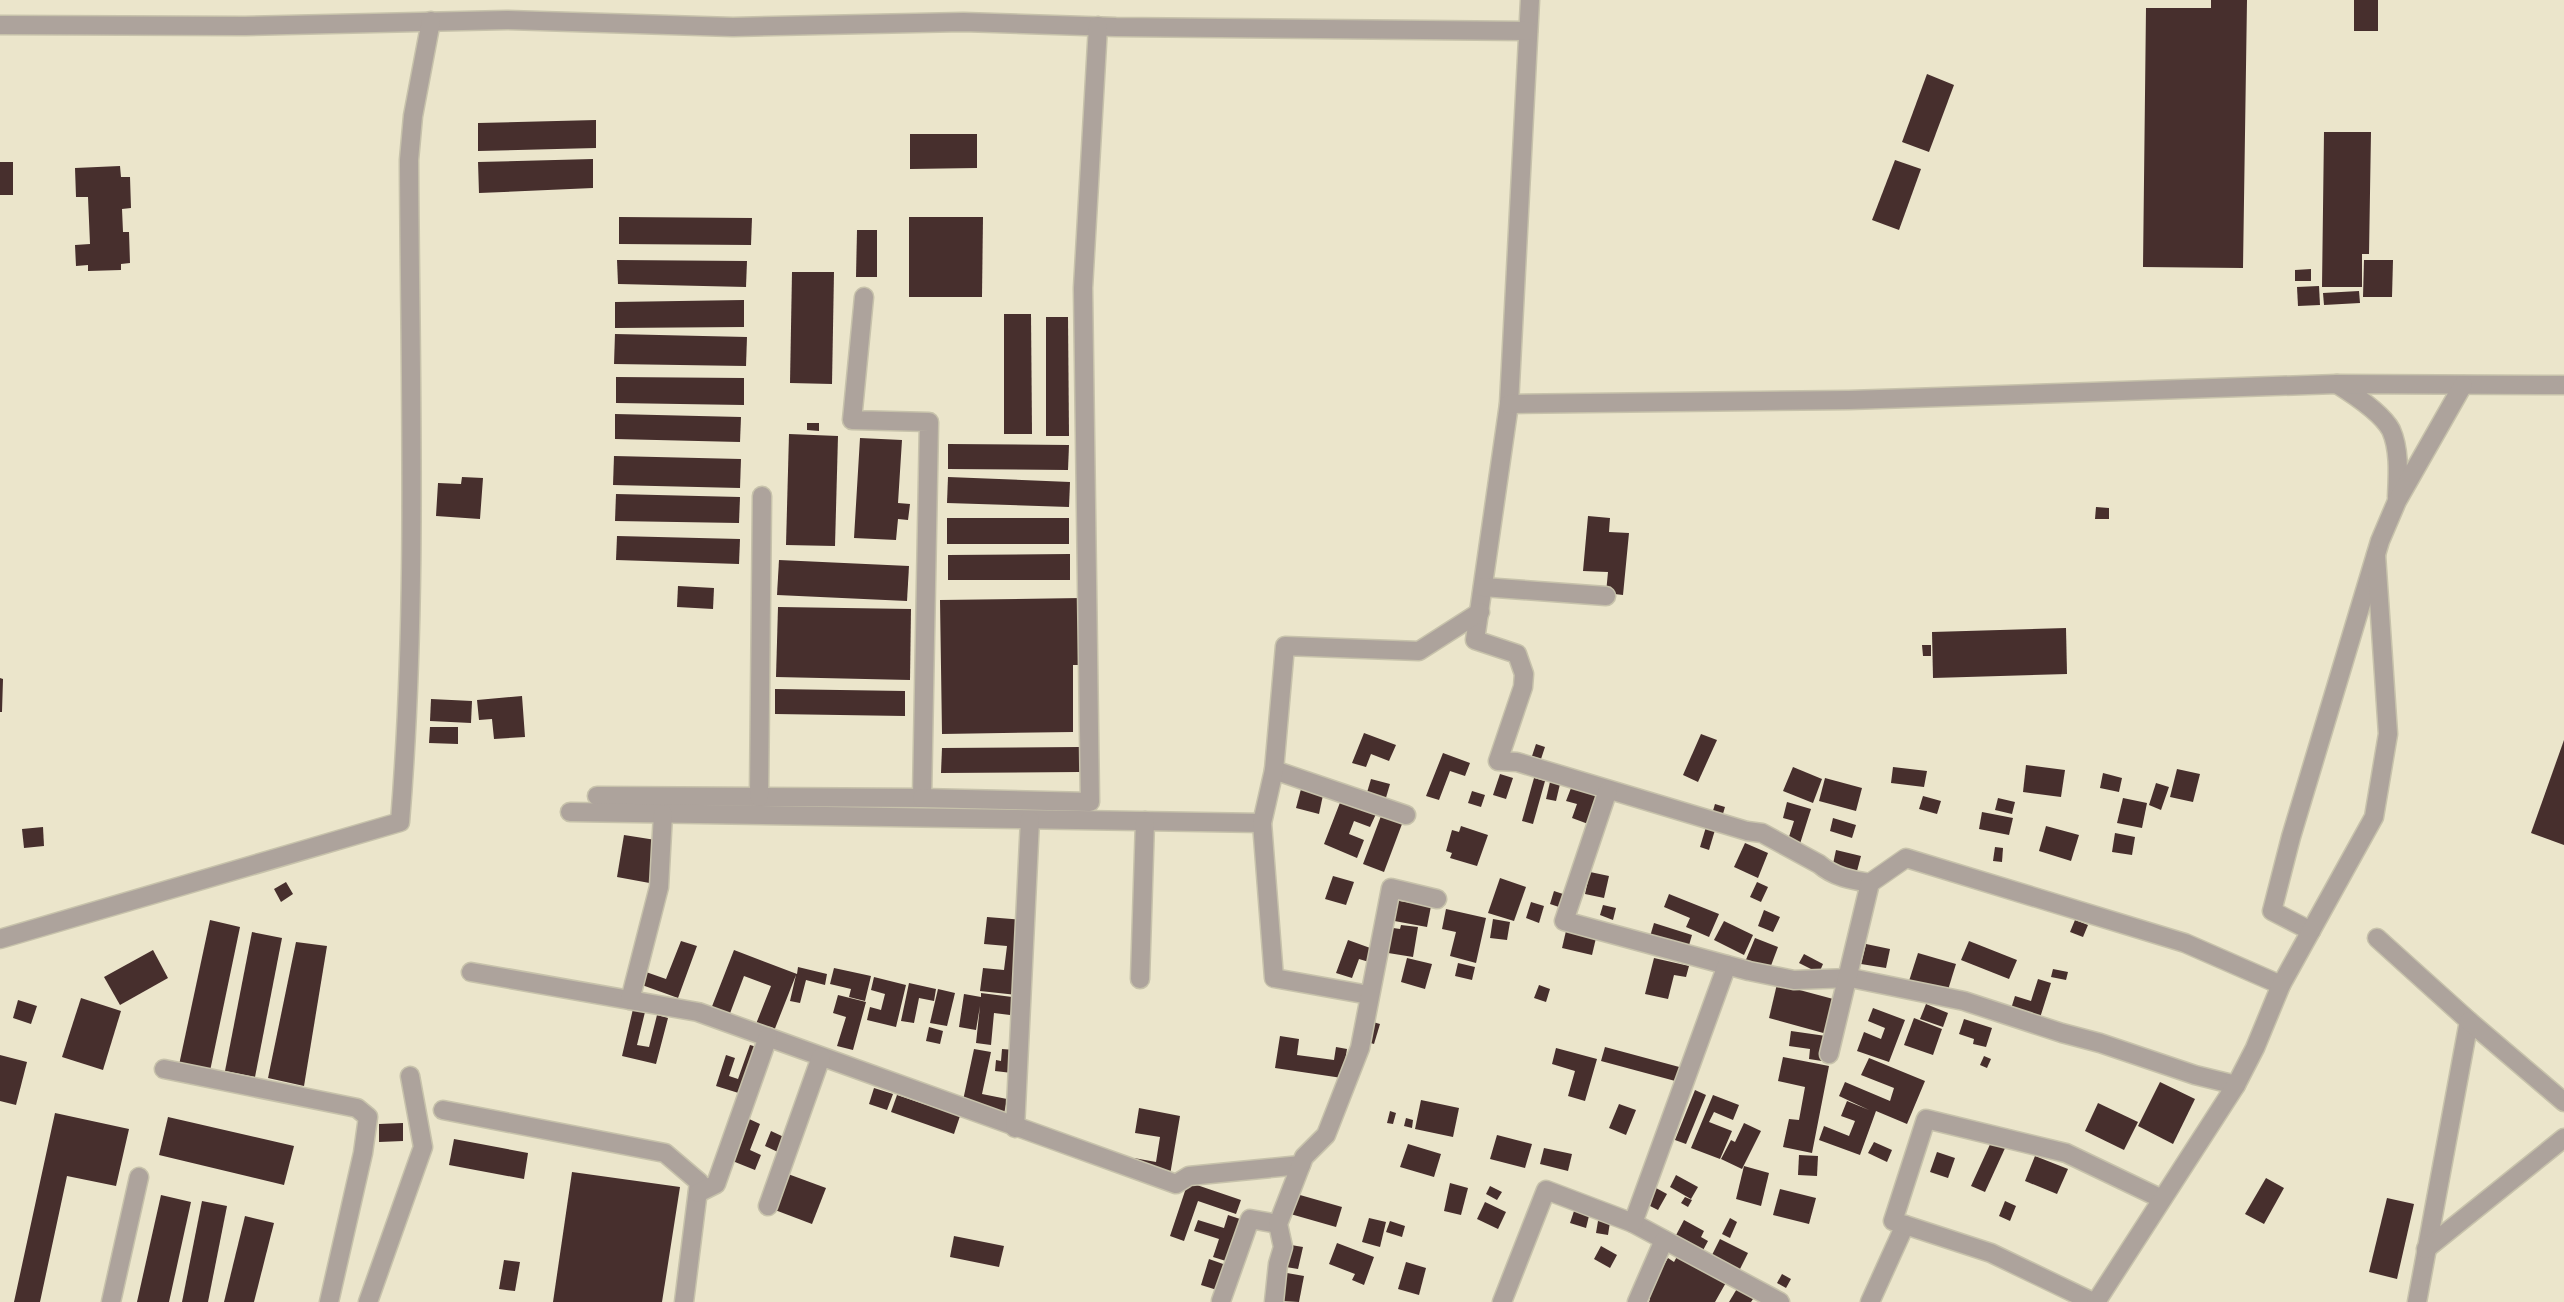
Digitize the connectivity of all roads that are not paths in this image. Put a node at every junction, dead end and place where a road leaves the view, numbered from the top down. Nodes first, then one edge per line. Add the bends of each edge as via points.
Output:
1 (1530, 0) edge
2 (431, 21) junction
3 (0, 25) edge
4 (1098, 26) junction
5 (1528, 31) junction
6 (864, 297) dead end
7 (2337, 384) junction
8 (2463, 385) junction
9 (2564, 385) edge
10 (1509, 404) junction
11 (762, 496) dead end
12 (2397, 501) junction
13 (2376, 555) junction
14 (1483, 587) junction
15 (1606, 596) dead end
16 (1480, 612) junction
17 (1274, 770) junction
18 (1608, 790) junction
19 (597, 796) dead end
20 (759, 797) junction
21 (922, 798) junction
22 (570, 812) dead end
23 (663, 814) junction
24 (1406, 815) dead end
25 (1030, 820) junction
26 (1145, 821) junction
27 (1262, 823) junction
28 (1870, 883) junction
29 (1437, 899) dead end
30 (2311, 931) junction
31 (2377, 938) dead end
32 (0, 939) edge
33 (1727, 965) junction
34 (471, 972) dead end
35 (1847, 978) junction
36 (1140, 979) dead end
37 (2281, 985) junction
38 (1368, 995) junction
39 (630, 1000) junction
40 (2469, 1021) junction
41 (768, 1037) junction
42 (1829, 1054) dead end
43 (821, 1057) junction
44 (164, 1069) dead end
45 (410, 1076) dead end
46 (2236, 1085) junction
47 (2564, 1102) edge
48 (443, 1110) dead end
49 (1015, 1128) junction
50 (2564, 1138) edge
51 (1301, 1165) junction
52 (139, 1177) dead end
53 (698, 1193) junction
54 (2162, 1199) junction
55 (768, 1206) dead end
56 (1633, 1223) junction
57 (1278, 1224) junction
58 (1905, 1225) junction
59 (1664, 1240) junction
60 (2426, 1250) junction
61 (1221, 1301) edge
62 (111, 1302) edge
63 (329, 1302) edge
64 (371, 1302) edge
65 (684, 1302) edge
66 (1274, 1302) edge
67 (1502, 1302) edge
68 (1637, 1302) edge
69 (1780, 1302) edge
70 (1870, 1302) edge
71 (2095, 1302) edge
72 (2416, 1302) edge

1 - 5 street
2 - 3 street via 245,26
2 - 4 street via 733,27 963,22
2 - 32 street via 409,160 408,725 400,822
4 - 5 street
4 - 21 street via 1083,288 1090,802
5 - 10 street
6 - 21 street via 852,420 929,422
7 - 8 street
7 - 10 street via 1849,400
7 - 12 street via 2365,402 2391,430 2398,464
8 - 9 street
8 - 12 street
10 - 14 street
11 - 20 street
12 - 13 street
13 - 30 street via 2388,734 2374,817
13 - 30 street via 2272,911
14 - 15 street
14 - 16 street
16 - 17 street via 1419,651 1285,646
16 - 18 street via 1475,640 1517,654 1524,674 1498,761 1517,762
17 - 24 street
17 - 27 street
18 - 28 street via 1762,833 1844,878
18 - 33 street via 1564,921
19 - 20 street
20 - 21 street
22 - 23 street
23 - 25 street
23 - 39 street via 659,887
25 - 26 street
25 - 49 street
26 - 27 street
26 - 36 street
27 - 38 street via 1274,978
28 - 35 street
28 - 37 street via 1906,858 2185,943
29 - 38 street via 1391,888
30 - 37 street
31 - 40 street
33 - 35 street via 1794,980
33 - 56 street
34 - 39 street
35 - 42 street
35 - 46 street via 1964,1001
37 - 46 street
38 - 51 street via 1360,1048 1343,1095 1326,1135
39 - 41 street via 698,1012
40 - 47 street
40 - 60 street
41 - 43 street
41 - 53 street via 716,1184
43 - 49 street
43 - 55 street
44 - 63 street via 357,1108 368,1117
45 - 64 street via 423,1147
46 - 54 street
48 - 53 street via 665,1153 699,1182
49 - 51 street via 1176,1184 1189,1176
50 - 60 street
51 - 57 street
52 - 62 street
53 - 65 street
54 - 58 street via 2066,1153 1926,1119 1893,1221
54 - 71 street
56 - 59 street
56 - 67 street via 1546,1190
57 - 61 street via 1250,1219
57 - 66 street via 1283,1247
58 - 70 street
58 - 71 street via 1991,1253
59 - 68 street
59 - 69 street
60 - 72 street

